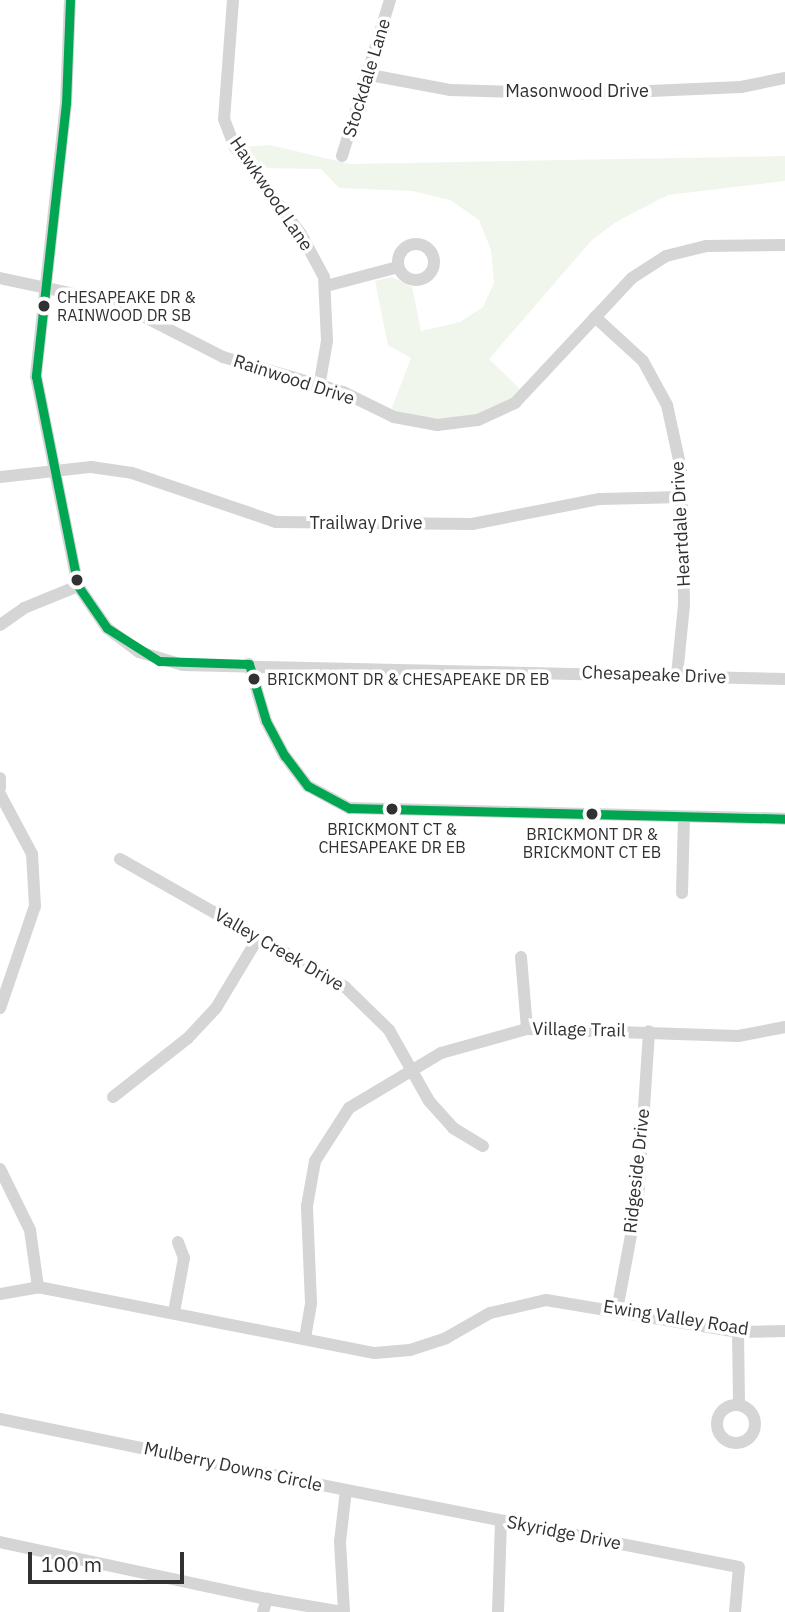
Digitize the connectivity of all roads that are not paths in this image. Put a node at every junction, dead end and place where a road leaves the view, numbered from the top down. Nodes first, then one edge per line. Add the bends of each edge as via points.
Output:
1 (70, 0) edge
2 (233, 0) edge
3 (390, 0) edge
4 (370, 75) junction
5 (785, 78) edge
6 (342, 156) dead end
7 (785, 246) edge
8 (398, 267) dead end
9 (0, 278) edge
10 (44, 286) junction
11 (326, 286) junction
12 (595, 317) junction
13 (319, 387) junction
14 (57, 471) junction
15 (0, 477) edge
16 (682, 497) junction
17 (78, 586) junction
18 (0, 625) edge
19 (249, 664) junction
20 (677, 675) junction
21 (785, 679) edge
22 (0, 778) edge
23 (0, 788) edge
24 (0, 794) edge
25 (684, 818) junction
26 (785, 819) edge
27 (120, 859) dead end
28 (682, 893) dead end
29 (258, 938) junction
30 (521, 957) dead end
31 (0, 1009) edge
32 (785, 1027) edge
33 (527, 1029) junction
34 (649, 1031) junction
35 (411, 1070) junction
36 (113, 1097) dead end
37 (483, 1146) dead end
38 (0, 1169) edge
39 (178, 1242) dead end
40 (38, 1287) junction
41 (0, 1294) edge
42 (617, 1310) junction
43 (174, 1312) junction
44 (785, 1331) edge
45 (738, 1332) junction
46 (306, 1338) junction
47 (739, 1405) dead end
48 (0, 1419) edge
49 (346, 1490) junction
50 (500, 1521) junction
51 (0, 1542) edge
52 (265, 1606) edge
53 (343, 1612) edge
54 (498, 1612) edge
55 (735, 1612) edge

1 - 10 street, Chesapeake Drive via 66,103
2 - 11 street, Hawkwood Lane via 224,119 235,147 301,234
3 - 4 street, Stockdale Lane
4 - 5 street, Masonwood Drive via 450,90 583,94 741,87
4 - 6 street, Stockdale Lane
7 - 12 street, Rainwood Drive via 706,246 666,256 632,278
8 - 11 street
9 - 10 street, Rainwood Drive
10 - 13 street, Rainwood Drive via 117,303 223,357
10 - 14 street, Chesapeake Drive via 36,376
11 - 13 street, Hawkwood Lane via 327,341
12 - 13 street, Rainwood Drive via 515,403 478,420 437,425 394,418
12 - 16 street, Heartdale Drive via 643,361 667,405
14 - 15 street, Trailway Drive
14 - 16 street, Trailway Drive via 91,467 132,473 276,522 472,524 600,499
14 - 17 street, Chesapeake Drive
16 - 20 street, Heartdale Drive via 684,605
17 - 18 street via 24,608
17 - 19 street, Chesapeake Drive via 107,628 159,661
19 - 20 street, Chesapeake Drive
19 - 25 street via 265,721 285,757 329,802 379,813
20 - 21 street, Chesapeake Drive
22 - 23 street
24 - 31 street via 32,855 35,906
25 - 26 street
25 - 28 street
27 - 29 street, Valley Creek Drive
29 - 35 street, Valley Creek Drive via 345,987 389,1030
29 - 36 street via 216,1008 188,1038
30 - 33 street
32 - 34 street, Village Trail via 738,1036
33 - 34 street, Village Trail
33 - 35 street, Village Trail via 441,1053
34 - 42 street, Ridgeside Drive via 638,1198
35 - 37 street, Valley Creek Drive via 453,1128
35 - 46 street, Village Trail via 349,1108 315,1161 307,1206 311,1303
38 - 40 street via 30,1230
39 - 43 street via 184,1258
40 - 41 street
40 - 43 street, Ewing Valley Road
42 - 45 street, Ewing Valley Road
42 - 46 street, Ewing Valley Road via 567,1300 518,1303 410,1350 374,1353
43 - 46 street, Ewing Valley Road
44 - 45 street, Ewing Valley Road
45 - 47 street
48 - 49 street, Mulberry Downs Circle
49 - 50 street, Skyridge Drive
49 - 53 street, Mulberry Downs Circle via 340,1542
50 - 54 street
50 - 55 street, Skyridge Drive via 739,1567
51 - 52 street
52 - 53 street

